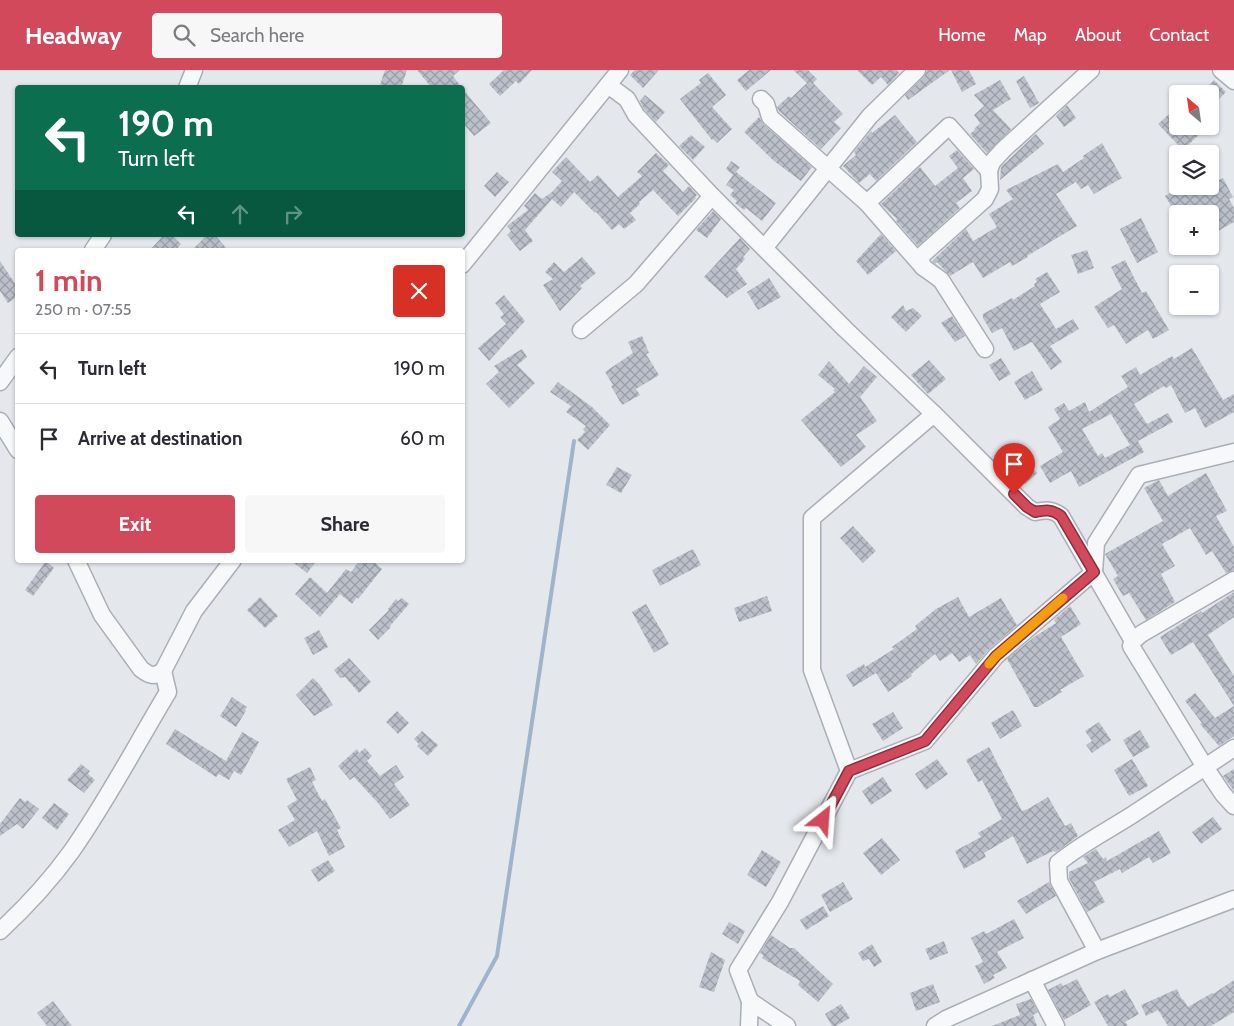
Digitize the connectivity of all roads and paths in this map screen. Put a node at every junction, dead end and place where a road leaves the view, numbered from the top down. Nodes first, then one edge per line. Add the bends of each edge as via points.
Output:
1 (194, 70) edge
2 (620, 70) edge
3 (917, 70) edge
4 (1092, 70) edge
5 (188, 85) edge
6 (608, 85) junction
7 (761, 100) dead end
8 (828, 169) junction
9 (989, 171) junction
10 (712, 196) junction
11 (868, 203) junction
12 (765, 247) junction
13 (465, 262) edge
14 (923, 267) junction
15 (581, 330) dead end
16 (985, 349) dead end
17 (15, 361) edge
18 (0, 382) edge
19 (934, 414) junction
20 (0, 421) edge
21 (15, 445) edge
22 (1234, 452) edge
23 (77, 563) edge
24 (231, 563) edge
25 (1094, 572) junction
26 (1234, 580) edge
27 (1133, 641) junction
28 (164, 671) junction
29 (1234, 748) edge
30 (1205, 767) junction
31 (849, 771) junction
32 (1234, 806) edge
33 (1234, 899) edge
34 (0, 931) edge
35 (1097, 952) junction
36 (1032, 980) junction
37 (750, 1001) junction
38 (749, 1026) edge
39 (787, 1026) edge
40 (935, 1026) edge
41 (1056, 1026) edge

1 - 5 street
2 - 6 street
3 - 8 street via 870,116
4 - 9 street via 1004,149 992,162
6 - 10 street via 627,99 636,115
6 - 13 street
7 - 8 street via 766,104 770,117
8 - 11 street
8 - 12 street
9 - 11 street via 949,126
9 - 14 street via 990,189 985,199 920,258
10 - 12 street
10 - 15 street via 636,284
11 - 14 street
12 - 19 street
14 - 16 street via 941,280
17 - 18 street
19 - 25 street via 1027,507 1035,512 1047,510 1061,516
19 - 31 street via 812,518 812,670
20 - 21 street
22 - 25 street via 1139,474 1096,543
23 - 28 street via 102,615 141,669 156,676
24 - 28 street via 194,611
25 - 27 street
25 - 31 street via 996,656 925,741
26 - 27 street
27 - 30 street via 1131,646
28 - 34 street via 168,692 91,821 70,853 26,906
29 - 30 street
30 - 32 street
30 - 35 street via 1058,863 1059,881
31 - 37 street via 780,902 738,970
33 - 35 street
35 - 36 street
36 - 40 street
36 - 41 street
37 - 38 street
37 - 39 street

